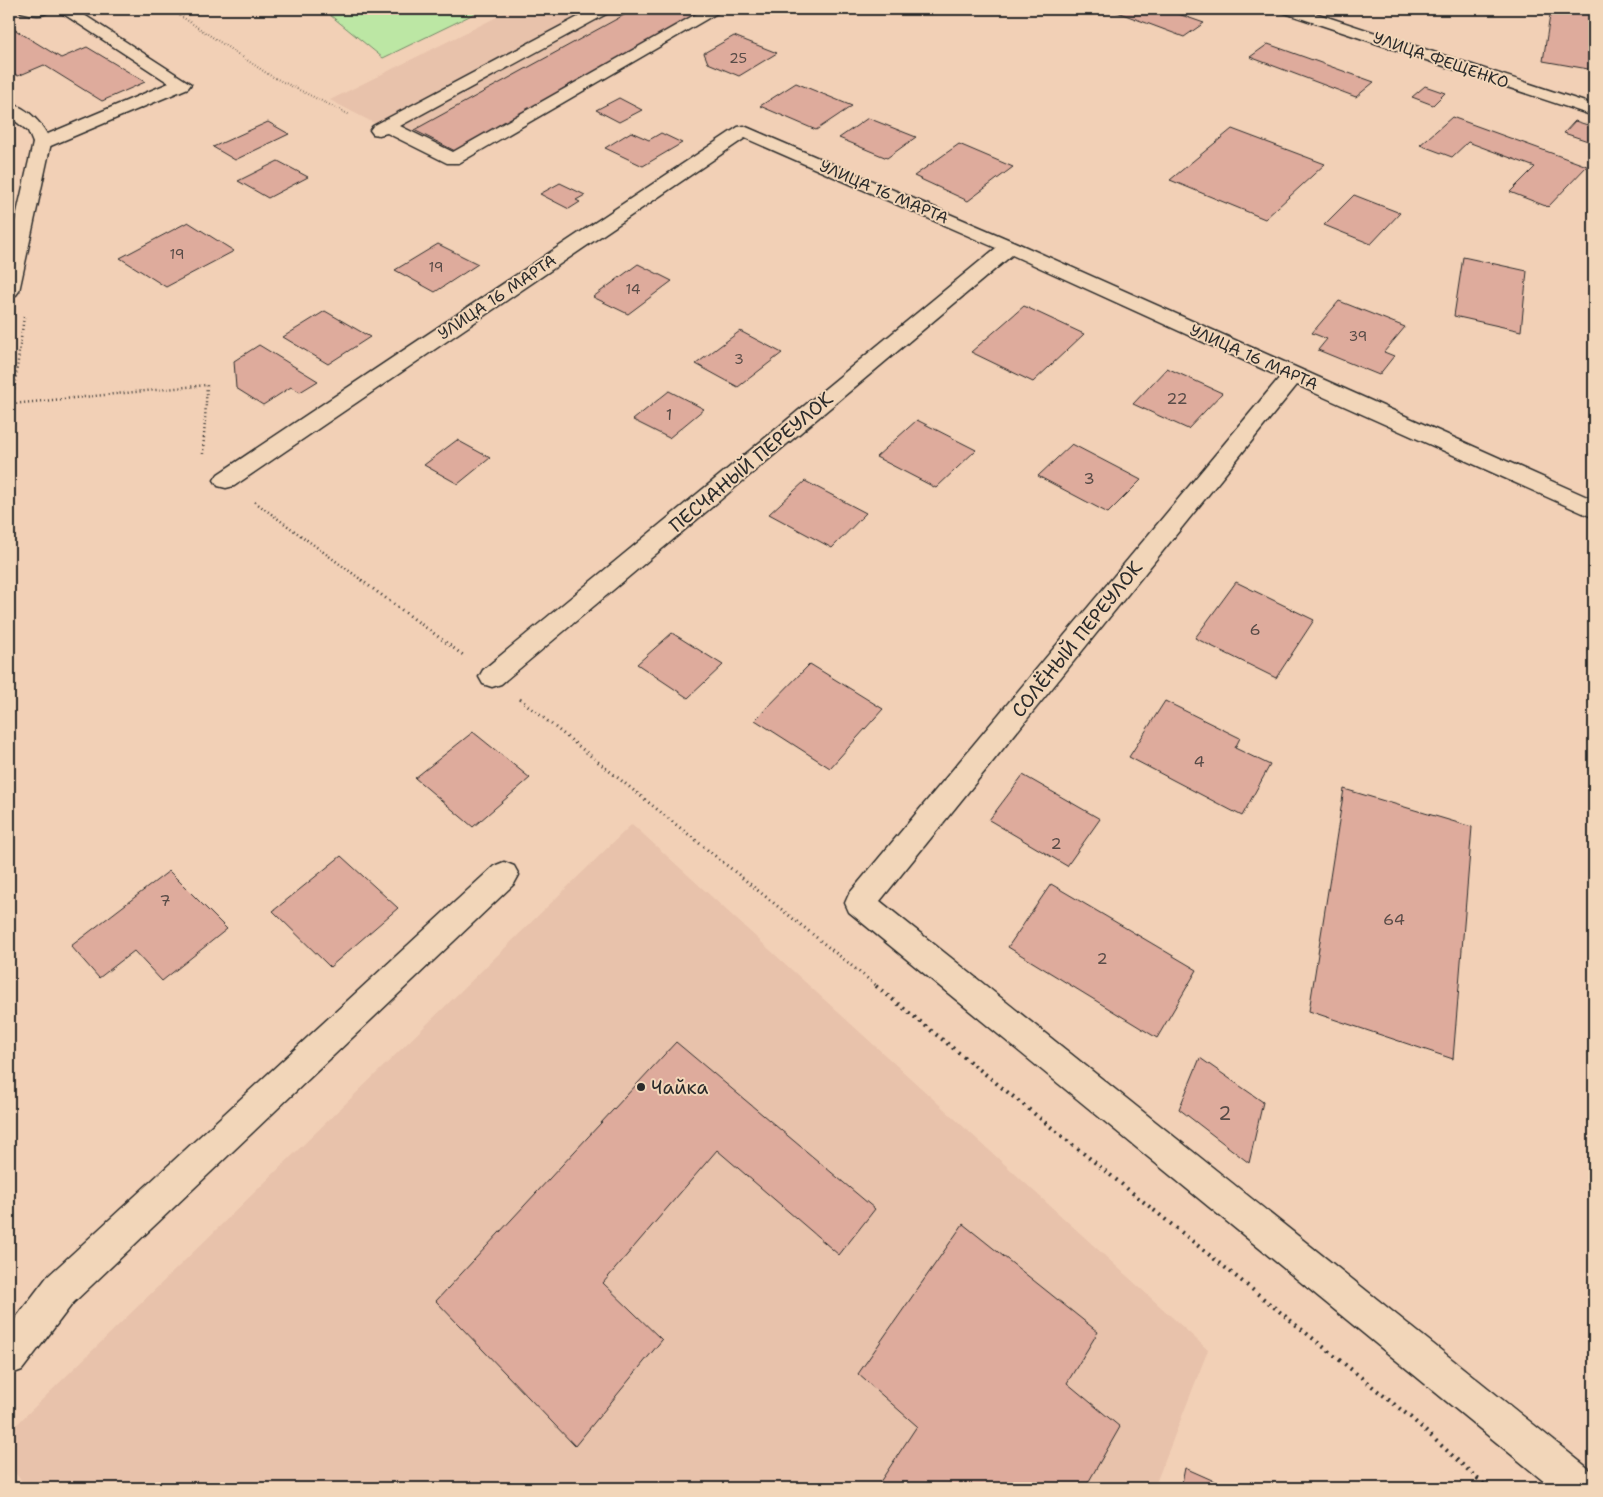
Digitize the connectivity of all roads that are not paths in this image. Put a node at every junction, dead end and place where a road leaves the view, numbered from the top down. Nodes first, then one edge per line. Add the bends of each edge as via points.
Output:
1 (27, 9) edge
2 (43, 9) edge
3 (64, 9) edge
4 (604, 9) edge
5 (716, 9) edge
6 (1288, 9) edge
7 (9, 108) edge
8 (1594, 111) edge
9 (42, 143) junction
10 (1010, 246) junction
11 (9, 291) edge
12 (1293, 375) junction
13 (226, 480) road end
14 (1594, 510) edge
15 (492, 677) road end
16 (504, 875) dead end
17 (9, 1357) edge
18 (1582, 1488) edge

1 - 2 street
3 - 9 street via 182,84
4 - 5 street via 383,128 453,159
6 - 8 street, УЛИЦА ФЕЩЕНКО
7 - 9 street via 36,128
9 - 11 street
10 - 12 street, УЛИЦА 16 МАРТА
10 - 13 street, УЛИЦА 16 МАРТА via 744,131
10 - 15 street, ПЕСЧАНЫЙ ПЕРЕУЛОК
12 - 14 street, УЛИЦА 16 МАРТА
12 - 18 street, СОЛЁНЫЙ ПЕРЕУЛОК via 860,903
16 - 17 street via 60,1290

